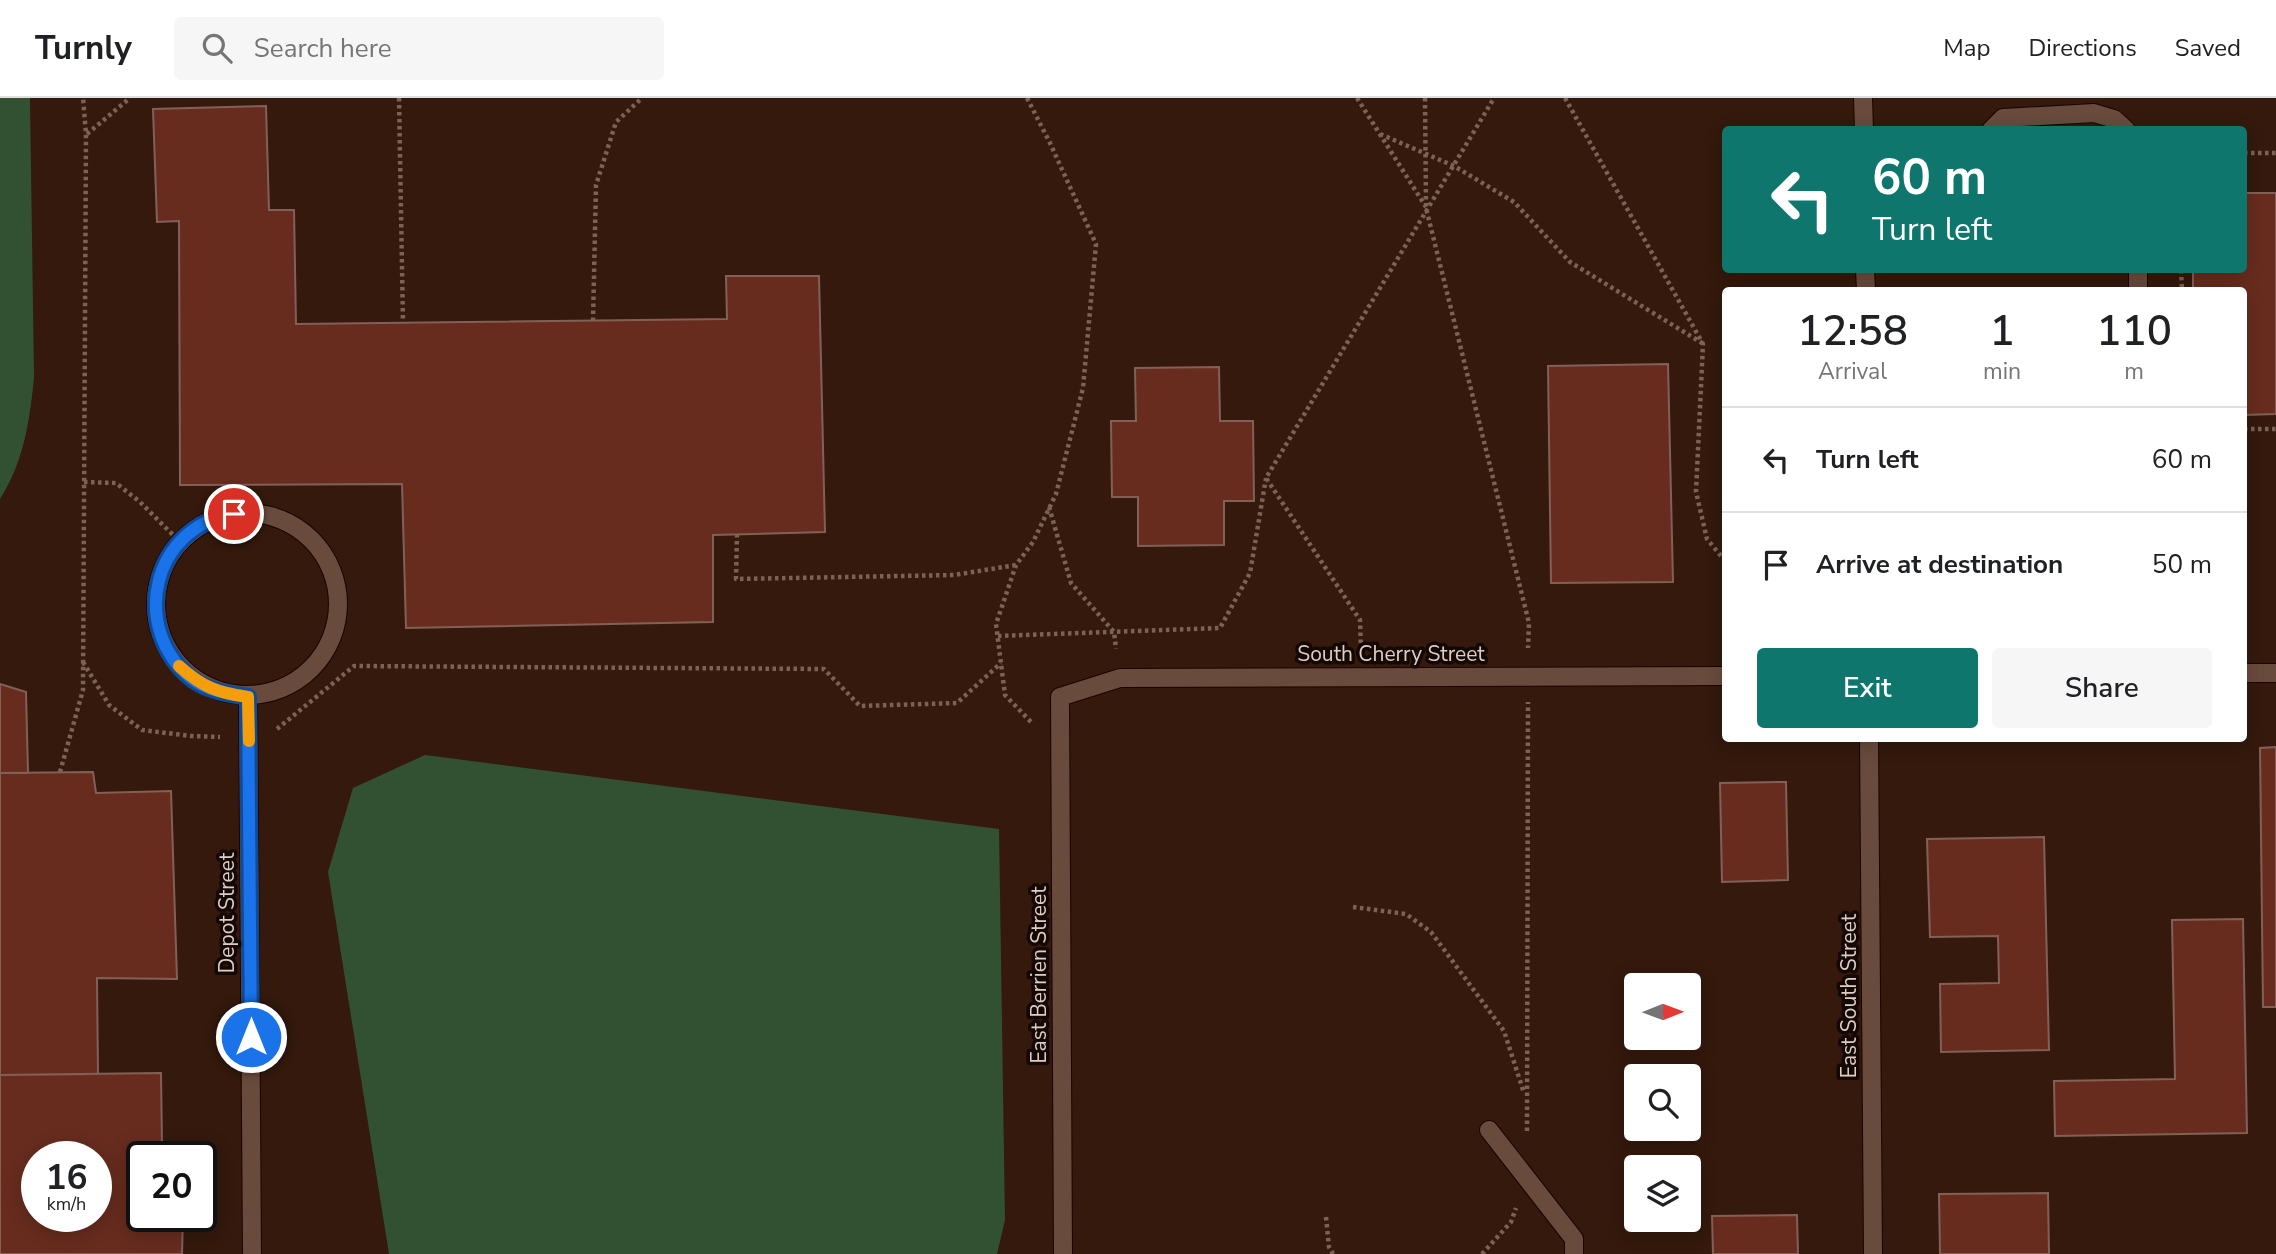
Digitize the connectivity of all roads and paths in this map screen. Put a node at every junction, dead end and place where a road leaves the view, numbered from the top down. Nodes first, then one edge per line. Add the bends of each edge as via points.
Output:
1 (83, 98) edge
2 (130, 98) edge
3 (400, 98) edge
4 (642, 98) edge
5 (1027, 98) edge
6 (1357, 98) edge
7 (1494, 98) edge
8 (1565, 98) edge
9 (1863, 98) edge
10 (1864, 126) edge
11 (1995, 126) edge
12 (2122, 126) edge
13 (86, 134) junction
14 (1380, 134) junction
15 (2247, 153) edge
16 (2276, 153) edge
17 (1454, 166) junction
18 (1426, 208) junction
19 (593, 321) dead end
20 (403, 323) dead end
21 (1703, 344) junction
22 (2247, 429) edge
23 (2276, 429) edge
24 (1266, 478) junction
25 (83, 482) junction
26 (1049, 507) junction
27 (737, 534) dead end
28 (180, 542) junction
29 (1722, 557) edge
30 (1016, 565) junction
31 (1114, 632) junction
32 (998, 636) junction
33 (83, 662) junction
34 (1001, 663) junction
35 (2247, 673) edge
36 (2276, 673) edge
37 (1722, 676) edge
38 (1362, 677) junction
39 (1120, 678) junction
40 (248, 697) junction
41 (1060, 697) joint
42 (249, 738) junction
43 (1869, 742) edge
44 (1061, 754) junction
45 (60, 772) dead end
46 (1353, 906) dead end
47 (1527, 1100) dead end
48 (1489, 1130) dead end
49 (1326, 1217) dead end
50 (252, 1254) edge
51 (1063, 1254) edge
52 (1334, 1254) edge
53 (1574, 1254) edge
54 (1873, 1254) edge

1 - 13 path
2 - 13 path
3 - 20 path
4 - 19 path via 616,122 596,185
5 - 26 path via 1096,244 1083,388
6 - 14 path
7 - 17 path
8 - 21 path
9 - 10 street
11 - 12 street via 2003,117 2063,113 2094,113
13 - 25 path
14 - 17 path
14 - 18 path
15 - 16 path
17 - 18 path
17 - 21 path via 1514,202 1570,262
18 - 24 path
21 - 29 path via 1696,492 1707,539
22 - 23 path
24 - 31 path via 1250,573 1220,628
24 - 38 path via 1360,620
25 - 28 path via 116,483
25 - 33 path
26 - 30 path
26 - 31 path via 1071,583
27 - 30 path via 736,579 954,575
28 - 40 street via 158,578 154,607 160,635 173,661 194,680 220,693
28 - 40 street via 218,516 249,512 280,518 307,535 327,559 338,589 337,621 326,650 306,675 279,691
30 - 32 path via 996,624
31 - 32 path
31 - 39 path
32 - 34 path
33 - 42 path via 109,705 142,730
33 - 45 path via 83,690
34 - 42 path via 957,703 860,706 824,669 354,666 276,730
34 - 44 path via 1005,695
35 - 36 street
37 - 38 street, South Cherry Street
38 - 39 street, South Cherry Street
39 - 41 street, South Cherry Street
40 - 42 street, Depot Street
41 - 44 street, East Berrien Street
42 - 50 street, Depot Street
43 - 54 street, East South Street
44 - 51 street, East Berrien Street
46 - 47 path via 1406,914 1431,932 1504,1031
48 - 53 street via 1574,1239
49 - 52 path

